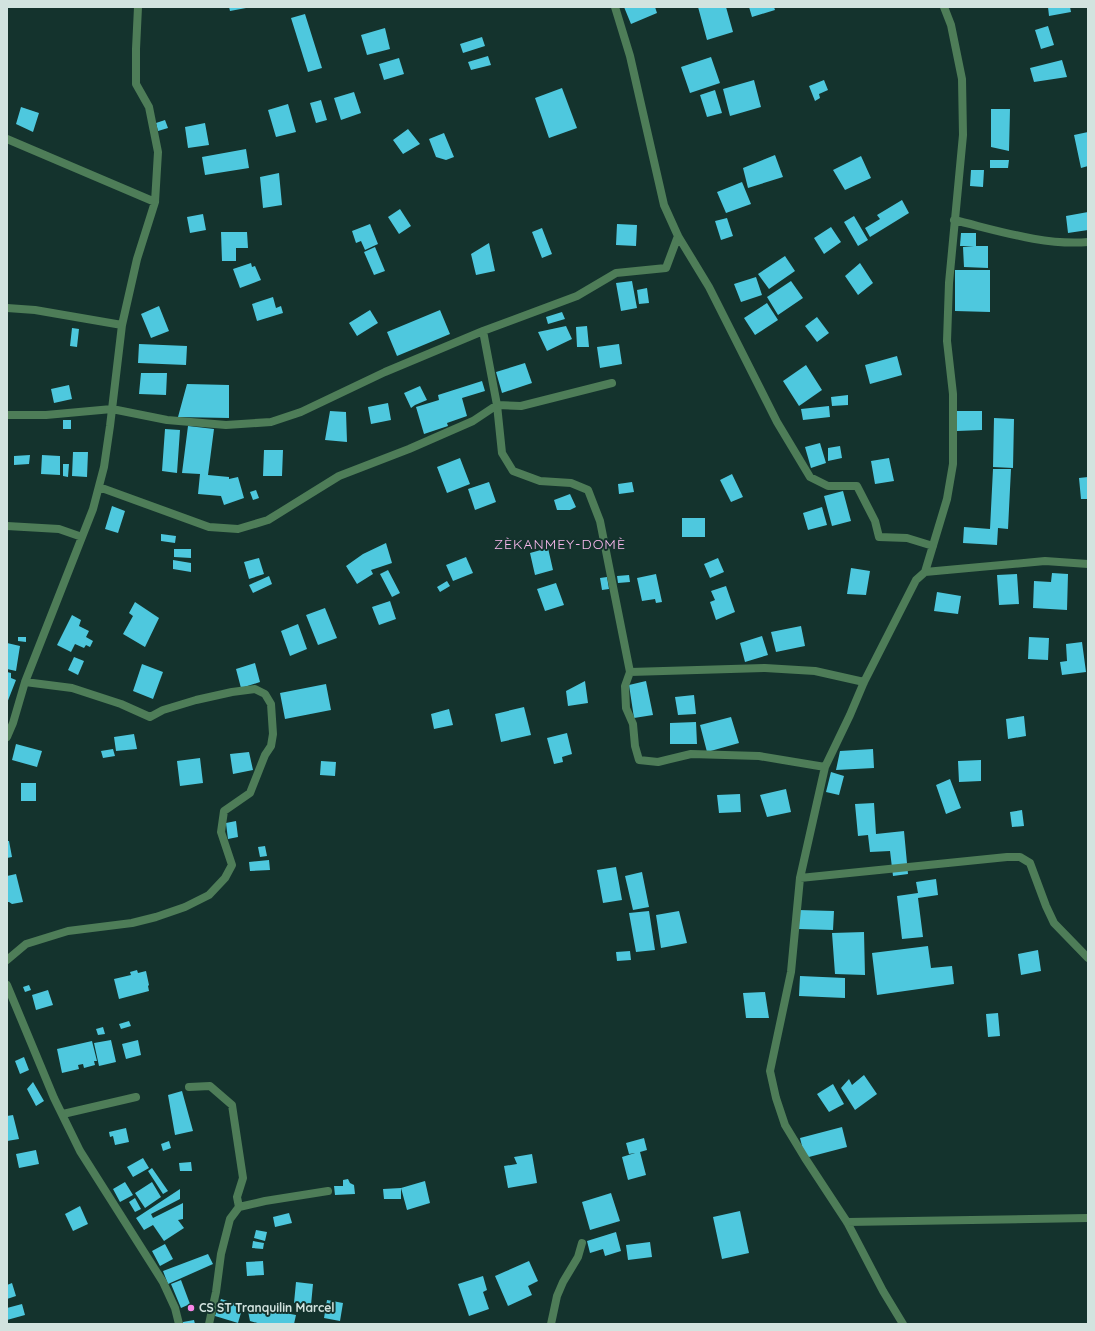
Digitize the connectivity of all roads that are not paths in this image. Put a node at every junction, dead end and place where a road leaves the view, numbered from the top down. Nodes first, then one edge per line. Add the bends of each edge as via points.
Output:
1 (138, 7) edge
2 (615, 7) edge
3 (944, 7) edge
4 (7, 139) edge
5 (155, 202) junction
6 (954, 220) junction
7 (678, 236) junction
8 (1088, 242) edge
9 (7, 308) edge
10 (122, 326) junction
11 (483, 331) junction
12 (612, 383) dead end
13 (497, 406) junction
14 (112, 409) junction
15 (7, 415) edge
16 (99, 487) junction
17 (7, 526) edge
18 (82, 537) junction
19 (933, 546) junction
20 (1088, 564) edge
21 (925, 572) junction
22 (630, 672) junction
23 (25, 682) junction
24 (864, 682) junction
25 (10, 722) edge
26 (7, 737) edge
27 (825, 767) junction
28 (800, 878) junction
29 (1088, 958) edge
30 (7, 960) edge
31 (7, 985) edge
32 (11, 1003) edge
33 (189, 1087) dead end
34 (136, 1097) dead end
35 (63, 1114) junction
36 (328, 1191) dead end
37 (240, 1207) junction
38 (1088, 1218) edge
39 (847, 1222) junction
40 (582, 1243) dead end
41 (179, 1324) edge
42 (209, 1324) edge
43 (551, 1324) edge
44 (903, 1324) edge

1 - 5 street via 136,84 150,107 158,152
2 - 7 street via 630,56 664,204
3 - 6 street via 951,25 962,79 963,136
4 - 5 street
5 - 10 street via 137,259
6 - 8 street via 1043,240
6 - 19 street via 947,341 953,394 953,464 947,499
7 - 11 street via 666,268 616,273 577,296
7 - 19 street via 710,287 777,422 810,477 828,486 857,486 875,521 879,537 907,538
9 - 10 street via 35,310
10 - 14 street
11 - 13 street
11 - 14 street via 385,372 300,412 271,422 226,424 174,421
12 - 13 street via 521,406
13 - 16 street via 473,421 339,476 268,520 238,529 209,527
13 - 22 street via 502,453 513,471 540,481 571,483 588,490 600,521
14 - 15 street via 46,415
14 - 16 street
16 - 18 street
17 - 18 street via 59,528
18 - 23 street
19 - 21 street
20 - 21 street via 1044,561
21 - 24 street via 916,580
22 - 24 street via 765,668 815,671
22 - 27 street via 625,686 626,708 633,724 639,760 658,762 692,754 759,756
23 - 25 street
23 - 30 street via 72,688 121,704 150,717 163,710 196,700 256,689 265,694 271,704 273,734 271,746 250,793 224,811 221,832 232,865 225,878 209,894 185,907 156,917 132,923 68,931 26,944
24 - 27 street
25 - 26 street
27 - 28 street
28 - 29 street via 1020,857 1030,863 1054,923
28 - 39 street via 791,972 770,1071 786,1125
31 - 32 street
32 - 35 street
33 - 37 street via 210,1086 232,1105 243,1178 237,1197
34 - 35 street
35 - 41 street via 96,1178 163,1282
36 - 37 street
37 - 42 street via 230,1219
38 - 39 street
39 - 44 street
40 - 43 street via 578,1257 557,1296

